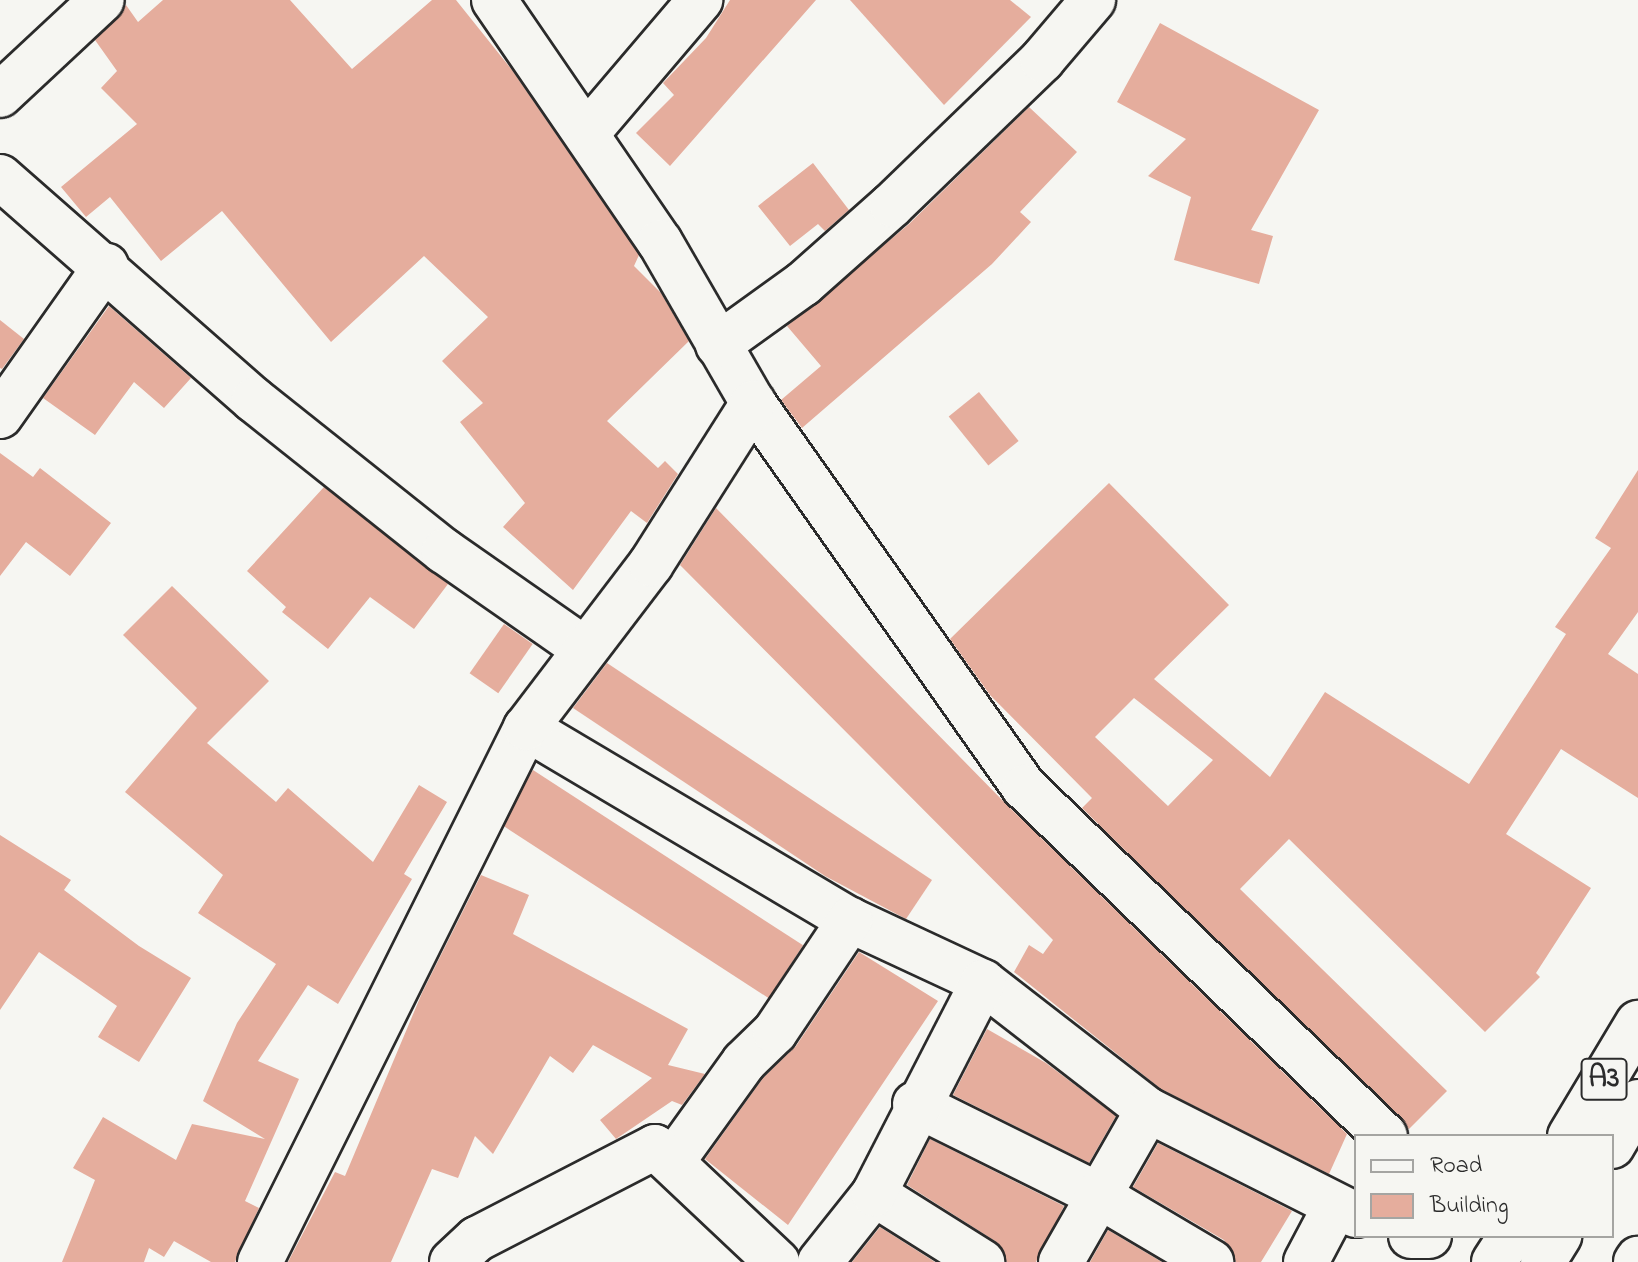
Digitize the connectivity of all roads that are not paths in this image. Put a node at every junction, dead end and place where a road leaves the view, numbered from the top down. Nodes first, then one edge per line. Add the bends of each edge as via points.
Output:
1 (102, 0) edge
2 (494, 0) edge
3 (700, 0) edge
4 (1093, 0) edge
5 (0, 95) edge
6 (587, 133) junction
7 (0, 177) edge
8 (106, 266) junction
9 (718, 345) junction
10 (753, 403) junction
11 (0, 416) edge
12 (583, 648) junction
13 (526, 728) junction
14 (850, 920) junction
15 (983, 982) junction
16 (1638, 1023) edge
17 (1638, 1102) edge
18 (915, 1104) junction
19 (1148, 1110) junction
20 (1383, 1134) edge
21 (1571, 1134) edge
22 (1614, 1143) edge
23 (672, 1162) junction
24 (874, 1194) junction
25 (1096, 1194) junction
26 (1346, 1211) edge
27 (1550, 1238) edge
28 (1511, 1247) edge
29 (260, 1262) edge
30 (452, 1262) edge
31 (740, 1262) edge
32 (763, 1262) edge
33 (777, 1262) edge
34 (820, 1262) edge
35 (982, 1262) edge
36 (1061, 1262) edge
37 (1211, 1262) edge
38 (1306, 1262) edge

1 - 5 main road
2 - 6 main road
3 - 6 main road
4 - 9 main road via 1042,60 892,205 803,284
6 - 9 main road via 660,242
7 - 8 main road
8 - 11 main road
8 - 12 main road via 254,400 444,551
9 - 10 main road
10 - 12 main road via 651,564
10 - 20 main road via 1024,787
12 - 13 main road
13 - 14 main road
13 - 29 main road
14 - 15 main road
14 - 23 main road via 775,1032 744,1062
15 - 18 main road
15 - 19 main road
16 - 21 main road, A3
17 - 22 main road, A3
18 - 24 main road
18 - 25 main road
19 - 25 main road
19 - 26 main road
23 - 30 main road via 662,1149 649,1149 477,1239
23 - 33 main road
24 - 34 main road
24 - 35 main road
25 - 36 main road
25 - 37 main road
26 - 38 main road
27 - 28 main road
31 - 32 main road

